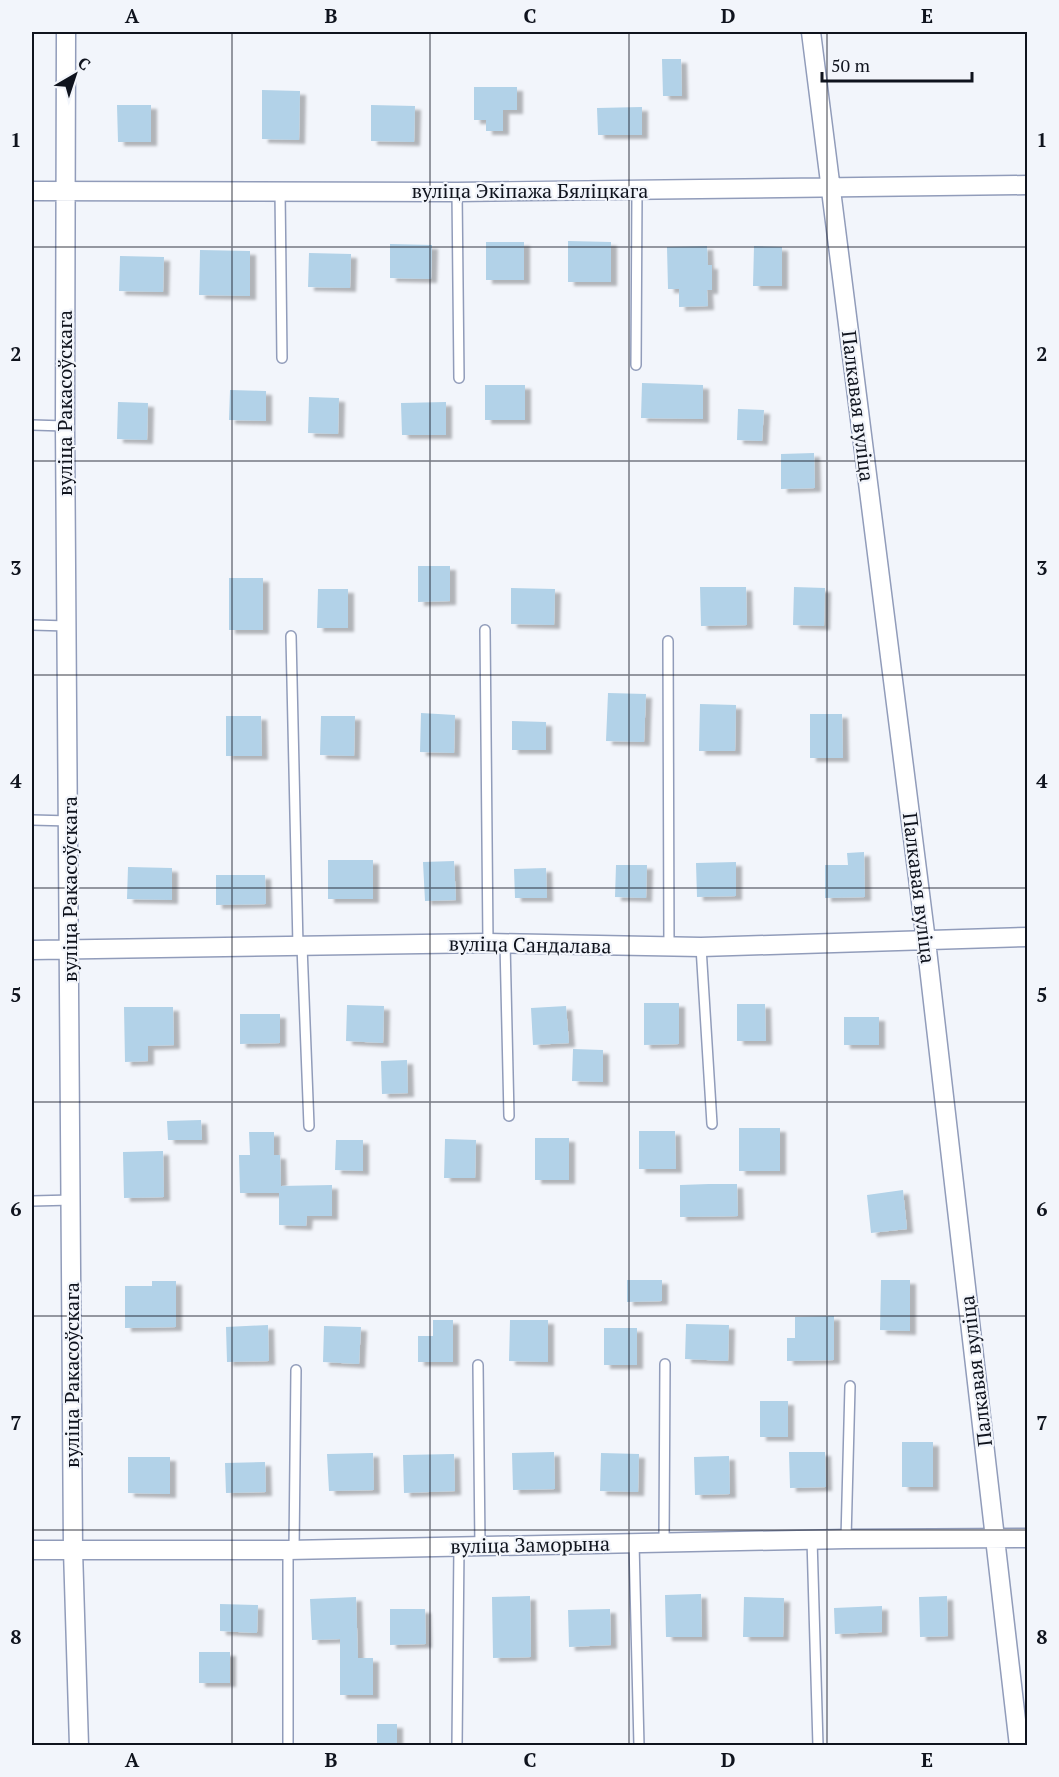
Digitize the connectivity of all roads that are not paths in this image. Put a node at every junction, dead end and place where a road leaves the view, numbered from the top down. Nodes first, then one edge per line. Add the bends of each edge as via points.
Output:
1 (66, 32) edge
2 (811, 32) edge
3 (1028, 185) edge
4 (831, 187) junction
5 (64, 190) junction
6 (32, 191) edge
7 (280, 191) junction
8 (638, 191) junction
9 (457, 192) junction
10 (282, 358) dead end
11 (636, 365) dead end
12 (459, 378) dead end
13 (32, 425) edge
14 (64, 426) junction
15 (32, 625) edge
16 (68, 626) junction
17 (485, 630) dead end
18 (291, 636) dead end
19 (668, 641) dead end
20 (32, 820) edge
21 (70, 821) junction
22 (1028, 937) edge
23 (926, 941) junction
24 (496, 943) junction
25 (300, 946) junction
26 (669, 947) junction
27 (701, 947) junction
28 (32, 950) edge
29 (71, 950) junction
30 (509, 1116) dead end
31 (712, 1124) dead end
32 (309, 1126) dead end
33 (72, 1200) junction
34 (32, 1201) edge
35 (665, 1364) dead end
36 (478, 1365) dead end
37 (296, 1370) dead end
38 (850, 1386) dead end
39 (1028, 1538) edge
40 (812, 1539) junction
41 (846, 1539) junction
42 (995, 1539) junction
43 (664, 1542) junction
44 (634, 1544) junction
45 (459, 1546) junction
46 (480, 1546) junction
47 (32, 1550) edge
48 (73, 1550) junction
49 (291, 1550) junction
50 (79, 1746) edge
51 (288, 1746) edge
52 (457, 1746) edge
53 (639, 1746) edge
54 (818, 1746) edge
55 (1019, 1746) edge

1 - 5 street, вуліца Ракасоўскага
2 - 4 street, Палкавая вуліца
3 - 4 street, вуліца Экіпажа Бяліцкага
4 - 8 street, вуліца Экіпажа Бяліцкага
4 - 23 street, Палкавая вуліца
5 - 6 street, вуліца Экіпажа Бяліцкага
5 - 7 street, вуліца Экіпажа Бяліцкага
5 - 14 street, вуліца Ракасоўскага
7 - 9 street, вуліца Экіпажа Бяліцкага
7 - 10 lane
8 - 9 street, вуліца Экіпажа Бяліцкага
8 - 11 lane
9 - 12 lane
13 - 14 lane
14 - 16 street, вуліца Ракасоўскага
15 - 16 lane
16 - 21 street, вуліца Ракасоўскага
17 - 24 lane
18 - 25 lane
19 - 26 lane
20 - 21 lane
21 - 29 street, вуліца Ракасоўскага
22 - 23 street, вуліца Сандалава
23 - 27 street, вуліца Сандалава
23 - 42 street, Палкавая вуліца
24 - 25 street, вуліца Сандалава
24 - 26 street, вуліца Сандалава
24 - 30 lane
25 - 29 street, вуліца Сандалава
25 - 32 lane
26 - 27 street, вуліца Сандалава
27 - 31 lane
28 - 29 street, вуліца Сандалава
29 - 33 street, вуліца Ракасоўскага
33 - 34 lane
33 - 48 street, вуліца Ракасоўскага
35 - 43 lane
36 - 46 lane
37 - 49 lane
38 - 41 lane
39 - 42 street, вуліца Заморына
40 - 41 street, вуліца Заморына
40 - 43 street, вуліца Заморына
40 - 54 lane
41 - 42 street, вуліца Заморына
42 - 55 street, Палкавая вуліца
43 - 44 street, вуліца Заморына
44 - 46 street, вуліца Заморына
44 - 53 lane
45 - 46 street, вуліца Заморына
45 - 49 street, вуліца Заморына
45 - 52 lane
47 - 48 street, вуліца Заморына
48 - 49 street, вуліца Заморына
48 - 50 street, вуліца Ракасоўскага
49 - 51 lane

